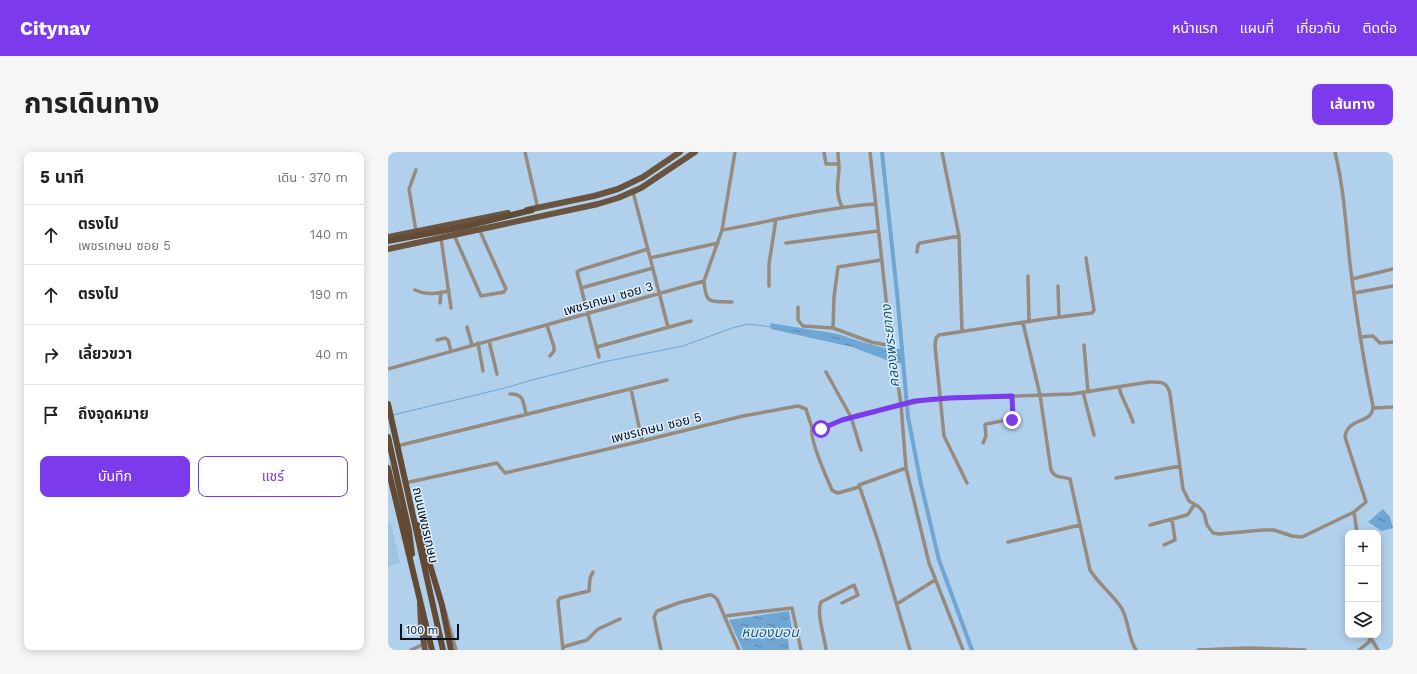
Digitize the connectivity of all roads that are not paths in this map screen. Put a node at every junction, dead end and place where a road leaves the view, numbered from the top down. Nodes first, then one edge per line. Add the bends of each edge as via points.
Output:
1 (525, 152) edge
2 (680, 152) edge
3 (695, 152) edge
4 (735, 152) edge
5 (824, 152) edge
6 (838, 152) edge
7 (870, 152) edge
8 (942, 152) edge
9 (1335, 152) edge
10 (839, 164) junction
11 (416, 170) dead end
12 (633, 192) junction
13 (875, 204) junction
14 (842, 207) junction
15 (535, 209) junction
16 (776, 219) junction
17 (479, 229) junction
18 (722, 230) junction
19 (416, 231) junction
20 (878, 231) junction
21 (454, 235) junction
22 (959, 236) junction
23 (388, 237) edge
24 (441, 238) junction
25 (388, 241) edge
26 (718, 243) junction
27 (786, 243) dead end
28 (388, 249) edge
29 (648, 249) junction
30 (917, 252) dead end
31 (650, 258) junction
32 (1086, 258) dead end
33 (881, 260) junction
34 (653, 268) junction
35 (1393, 269) edge
36 (1028, 276) dead end
37 (1352, 279) junction
38 (704, 281) junction
39 (768, 286) dead end
40 (1058, 286) dead end
41 (1393, 286) edge
42 (581, 288) junction
43 (415, 290) dead end
44 (449, 291) junction
45 (441, 292) junction
46 (1354, 293) junction
47 (659, 294) junction
48 (732, 302) dead end
49 (440, 303) dead end
50 (798, 307) dead end
51 (450, 308) dead end
52 (588, 314) junction
53 (1059, 317) junction
54 (691, 321) dead end
55 (1029, 322) junction
56 (1023, 323) junction
57 (547, 325) junction
58 (467, 327) dead end
59 (668, 327) junction
60 (832, 328) junction
61 (962, 331) junction
62 (1360, 337) junction
63 (437, 340) dead end
64 (488, 340) junction
65 (1393, 342) edge
66 (478, 344) junction
67 (472, 345) junction
68 (1084, 345) dead end
69 (892, 346) junction
70 (597, 347) junction
71 (452, 351) junction
72 (550, 356) dead end
73 (599, 357) dead end
74 (388, 369) edge
75 (483, 371) dead end
76 (826, 372) dead end
77 (497, 374) dead end
78 (667, 380) dead end
79 (1120, 387) junction
80 (631, 390) junction
81 (1085, 392) junction
82 (510, 394) dead end
83 (1040, 395) junction
84 (1012, 396) junction
85 (940, 399) junction
86 (388, 404) edge
87 (902, 405) junction
88 (1393, 407) edge
89 (1373, 408) junction
90 (526, 414) junction
91 (851, 417) junction
92 (1133, 422) dead end
93 (812, 428) junction
94 (1094, 435) dead end
95 (388, 437) edge
96 (642, 441) junction
97 (983, 443) dead end
98 (397, 446) junction
99 (861, 450) dead end
100 (1180, 466) junction
101 (906, 468) junction
102 (388, 472) edge
103 (1116, 478) dead end
104 (405, 483) junction
105 (967, 483) dead end
106 (859, 487) junction
107 (407, 491) junction
108 (1194, 504) junction
109 (1354, 512) junction
110 (1172, 519) junction
111 (1150, 524) dead end
112 (1080, 525) junction
113 (1357, 530) edge
114 (1008, 542) dead end
115 (1164, 545) dead end
116 (593, 572) dead end
117 (935, 580) junction
118 (416, 583) junction
119 (420, 601) junction
120 (842, 603) dead end
121 (897, 604) junction
122 (442, 605) junction
123 (725, 616) junction
124 (620, 619) dead end
125 (427, 628) junction
126 (1370, 638) edge
127 (1371, 638) edge
128 (425, 647) edge
129 (450, 647) edge
130 (563, 649) edge
131 (1248, 649) edge
132 (411, 650) edge
133 (429, 650) edge
134 (432, 650) edge
135 (443, 650) edge
136 (456, 650) edge
137 (661, 650) edge
138 (739, 650) edge
139 (801, 650) edge
140 (826, 650) edge
141 (910, 650) edge
142 (962, 650) edge
143 (1136, 650) edge
144 (1198, 650) edge
145 (1305, 650) edge
146 (1359, 650) edge
147 (1378, 650) edge

1 - 15 street
2 - 15 main road via 643,177 618,189
3 - 12 main road
4 - 18 street
5 - 10 street via 826,164
6 - 10 street
7 - 13 street
8 - 22 street
9 - 37 street via 1344,202
10 - 14 street via 837,188
11 - 19 street via 409,190
12 - 17 main road via 598,204
12 - 29 street
13 - 14 street
13 - 20 street
14 - 16 street
15 - 19 main road
15 - 25 highway via 464,227
16 - 18 street
16 - 39 street
17 - 21 main road
17 - 21 street via 506,289 504,292 481,296
18 - 26 street
19 - 23 main road
20 - 27 street
20 - 33 street
21 - 24 main road
22 - 30 street via 920,243
22 - 61 street
24 - 28 main road
24 - 44 street
26 - 31 street
26 - 38 street
29 - 31 street
29 - 42 street via 578,271
31 - 34 street
32 - 53 street via 1094,312
33 - 60 street via 838,267
33 - 69 street
34 - 42 street
34 - 47 street
35 - 37 street
36 - 55 street
37 - 46 street
38 - 47 street, เพชรเกษม ซอย 3
38 - 48 street via 708,299
40 - 53 street
41 - 46 street
42 - 52 street
43 - 45 street via 423,294
44 - 45 street
44 - 51 street
45 - 49 street
46 - 62 street
47 - 52 street, เพชรเกษม ซอย 3
47 - 59 street
50 - 60 street via 798,320 803,326
52 - 57 street, เพชรเกษม ซอย 3
52 - 70 street
53 - 55 street
54 - 59 street
55 - 56 street
56 - 61 street
56 - 83 street
57 - 64 street, เพชรเกษม ซอย 3
57 - 72 street via 554,347
58 - 67 street
59 - 70 street
60 - 69 street
61 - 85 street via 939,335 936,338
62 - 65 street via 1373,336 1380,343
62 - 89 street
63 - 71 street via 448,340
64 - 66 street, เพชรเกษม ซอย 3
64 - 77 street
66 - 67 street, เพชรเกษม ซอย 3
66 - 75 street
67 - 71 street, เพชรเกษม ซอย 3
68 - 81 street
69 - 87 street
70 - 73 street
71 - 74 street, เพชรเกษม ซอย 3
76 - 91 street
78 - 80 street
79 - 81 street
79 - 92 street
79 - 100 street via 1165,383 1168,387
80 - 90 street
80 - 96 street
81 - 83 street
81 - 94 street
82 - 90 street via 521,396
83 - 84 street
83 - 112 street via 1051,470 1057,477 1070,479
84 - 85 street
84 - 97 street via 1012,419 986,424
85 - 87 street
85 - 105 street via 944,436
86 - 98 highway, ถนนเพชรเกษม
87 - 91 street
87 - 101 street
88 - 89 street
89 - 109 street via 1368,417 1346,430 1345,437 1366,502
90 - 98 street
91 - 93 street via 821,429
91 - 99 street
93 - 96 street, เพชรเกษม ซอย 5 via 808,411 798,406 736,417
93 - 106 street via 816,448 832,490 838,493
95 - 118 highway via 409,531
96 - 104 street, เพชรเกษม ซอย 5 via 505,473 497,463
98 - 104 highway, ถนนเพชรเกษม
100 - 103 street
100 - 108 street via 1183,489 1188,501
101 - 106 street
101 - 117 street
102 - 118 highway, ถนนเพชรเกษม
104 - 107 highway, ถนนเพชรเกษม
106 - 121 street
107 - 122 highway
107 - 135 highway, ถนนเพชรเกษม
108 - 109 street via 1204,513 1210,530 1219,534 1274,530 1302,537
108 - 110 street via 1189,513
109 - 113 street
110 - 111 street
110 - 115 street via 1175,540
112 - 114 street
112 - 143 street via 1090,570 1122,609
116 - 130 street via 587,592 560,598 558,601
117 - 121 street
117 - 142 street
118 - 119 highway, ถนนเพชรเกษม
119 - 125 highway, ถนนเพชรเกษม
119 - 128 main road
120 - 140 street via 858,595 854,585 819,605
121 - 141 street
122 - 129 highway
122 - 136 street via 448,616
123 - 137 street via 717,599 712,595 660,609 654,616
123 - 138 street
123 - 139 street via 792,608
124 - 130 street via 598,629 587,640
125 - 133 highway
125 - 134 highway, ถนนเพชรเกษม
126 - 146 street via 1369,642
127 - 147 street
128 - 132 street
131 - 144 street
131 - 145 street

